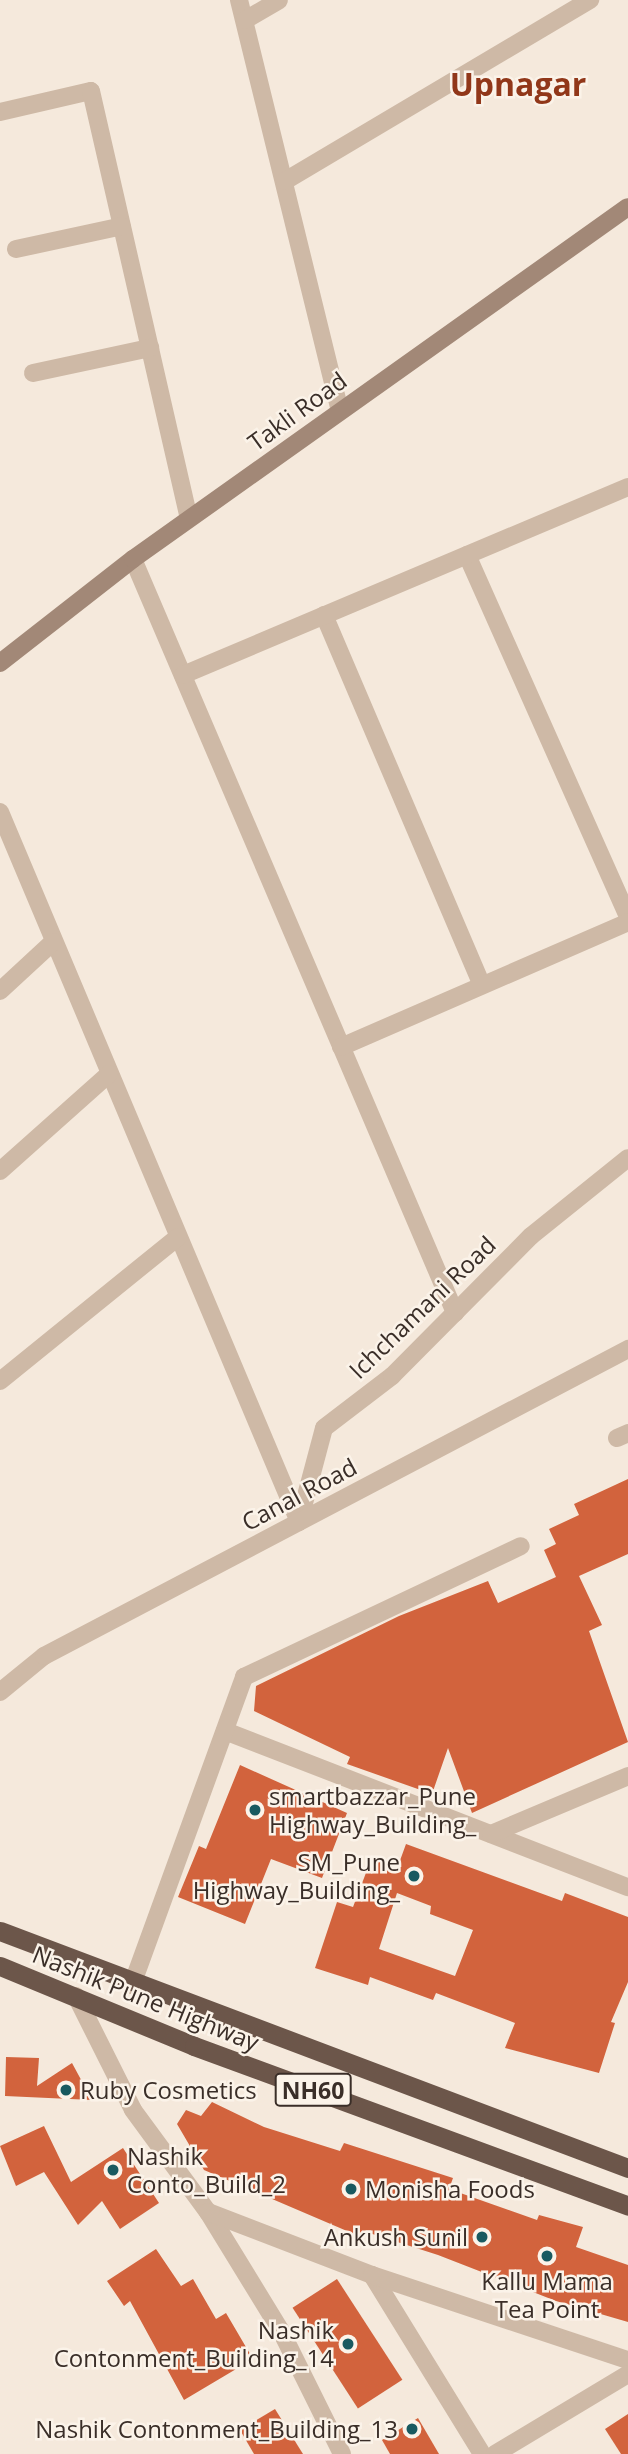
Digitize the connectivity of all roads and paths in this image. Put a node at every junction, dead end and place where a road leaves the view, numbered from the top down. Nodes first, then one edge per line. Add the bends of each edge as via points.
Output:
1 (239, 0) edge
2 (279, 0) edge
3 (590, 0) edge
4 (245, 20) junction
5 (0, 112) edge
6 (285, 181) junction
7 (628, 207) edge
8 (122, 226) junction
9 (16, 249) dead end
10 (150, 348) junction
11 (33, 373) dead end
12 (340, 410) junction
13 (628, 487) edge
14 (189, 518) junction
15 (467, 555) junction
16 (133, 559) junction
17 (324, 615) junction
18 (0, 663) edge
19 (183, 675) junction
20 (0, 812) edge
21 (628, 916) edge
22 (628, 922) edge
23 (53, 942) junction
24 (482, 985) junction
25 (0, 991) edge
26 (341, 1047) junction
27 (109, 1074) junction
28 (628, 1158) edge
29 (0, 1171) edge
30 (178, 1237) junction
31 (455, 1313) junction
32 (628, 1349) edge
33 (0, 1380) edge
34 (299, 1522) junction
35 (521, 1546) dead end
36 (0, 1692) edge
37 (225, 1731) junction
38 (628, 1776) edge
39 (491, 1834) junction
40 (628, 1887) edge
41 (0, 1931) edge
42 (0, 1966) edge
43 (132, 1985) junction
44 (76, 1996) junction
45 (628, 2168) edge
46 (628, 2206) edge
47 (208, 2212) junction
48 (372, 2274) junction
49 (628, 2360) edge
50 (628, 2374) edge
51 (342, 2454) edge
52 (482, 2454) edge
53 (495, 2454) edge

1 - 4 street
2 - 4 street
3 - 6 street
4 - 6 street
5 - 8 street via 91,91
6 - 12 street
7 - 12 main road, Takli Road
8 - 9 street
8 - 10 street
10 - 11 street
10 - 14 street
12 - 14 main road, Takli Road
13 - 15 street
14 - 16 main road, Takli Road
15 - 17 street
15 - 21 street
16 - 18 main road, Takli Road
16 - 19 street
17 - 19 street
17 - 24 street
19 - 26 street
20 - 23 street
22 - 24 street
23 - 25 street
23 - 27 street
24 - 26 street
26 - 31 street
27 - 29 street
27 - 30 street
28 - 31 street, Ichchamani Road via 531,1236
30 - 33 street
30 - 34 street
31 - 34 street, Ichchamani Road via 392,1376 324,1428
32 - 34 street, Canal Road
34 - 36 street, Canal Road via 44,1656
35 - 37 street via 244,1677
37 - 39 street
37 - 43 street
38 - 39 street
39 - 40 street
41 - 43 highway, Nashik Pune Highway
42 - 44 highway, Nashik Pune Highway / NH60
43 - 45 highway, Nashik Pune Highway
44 - 46 highway, Nashik Pune Highway / NH60 via 194,2046
44 - 47 street via 133,2110
47 - 48 street
47 - 51 street via 281,2331
48 - 49 street
48 - 52 street
50 - 53 street

